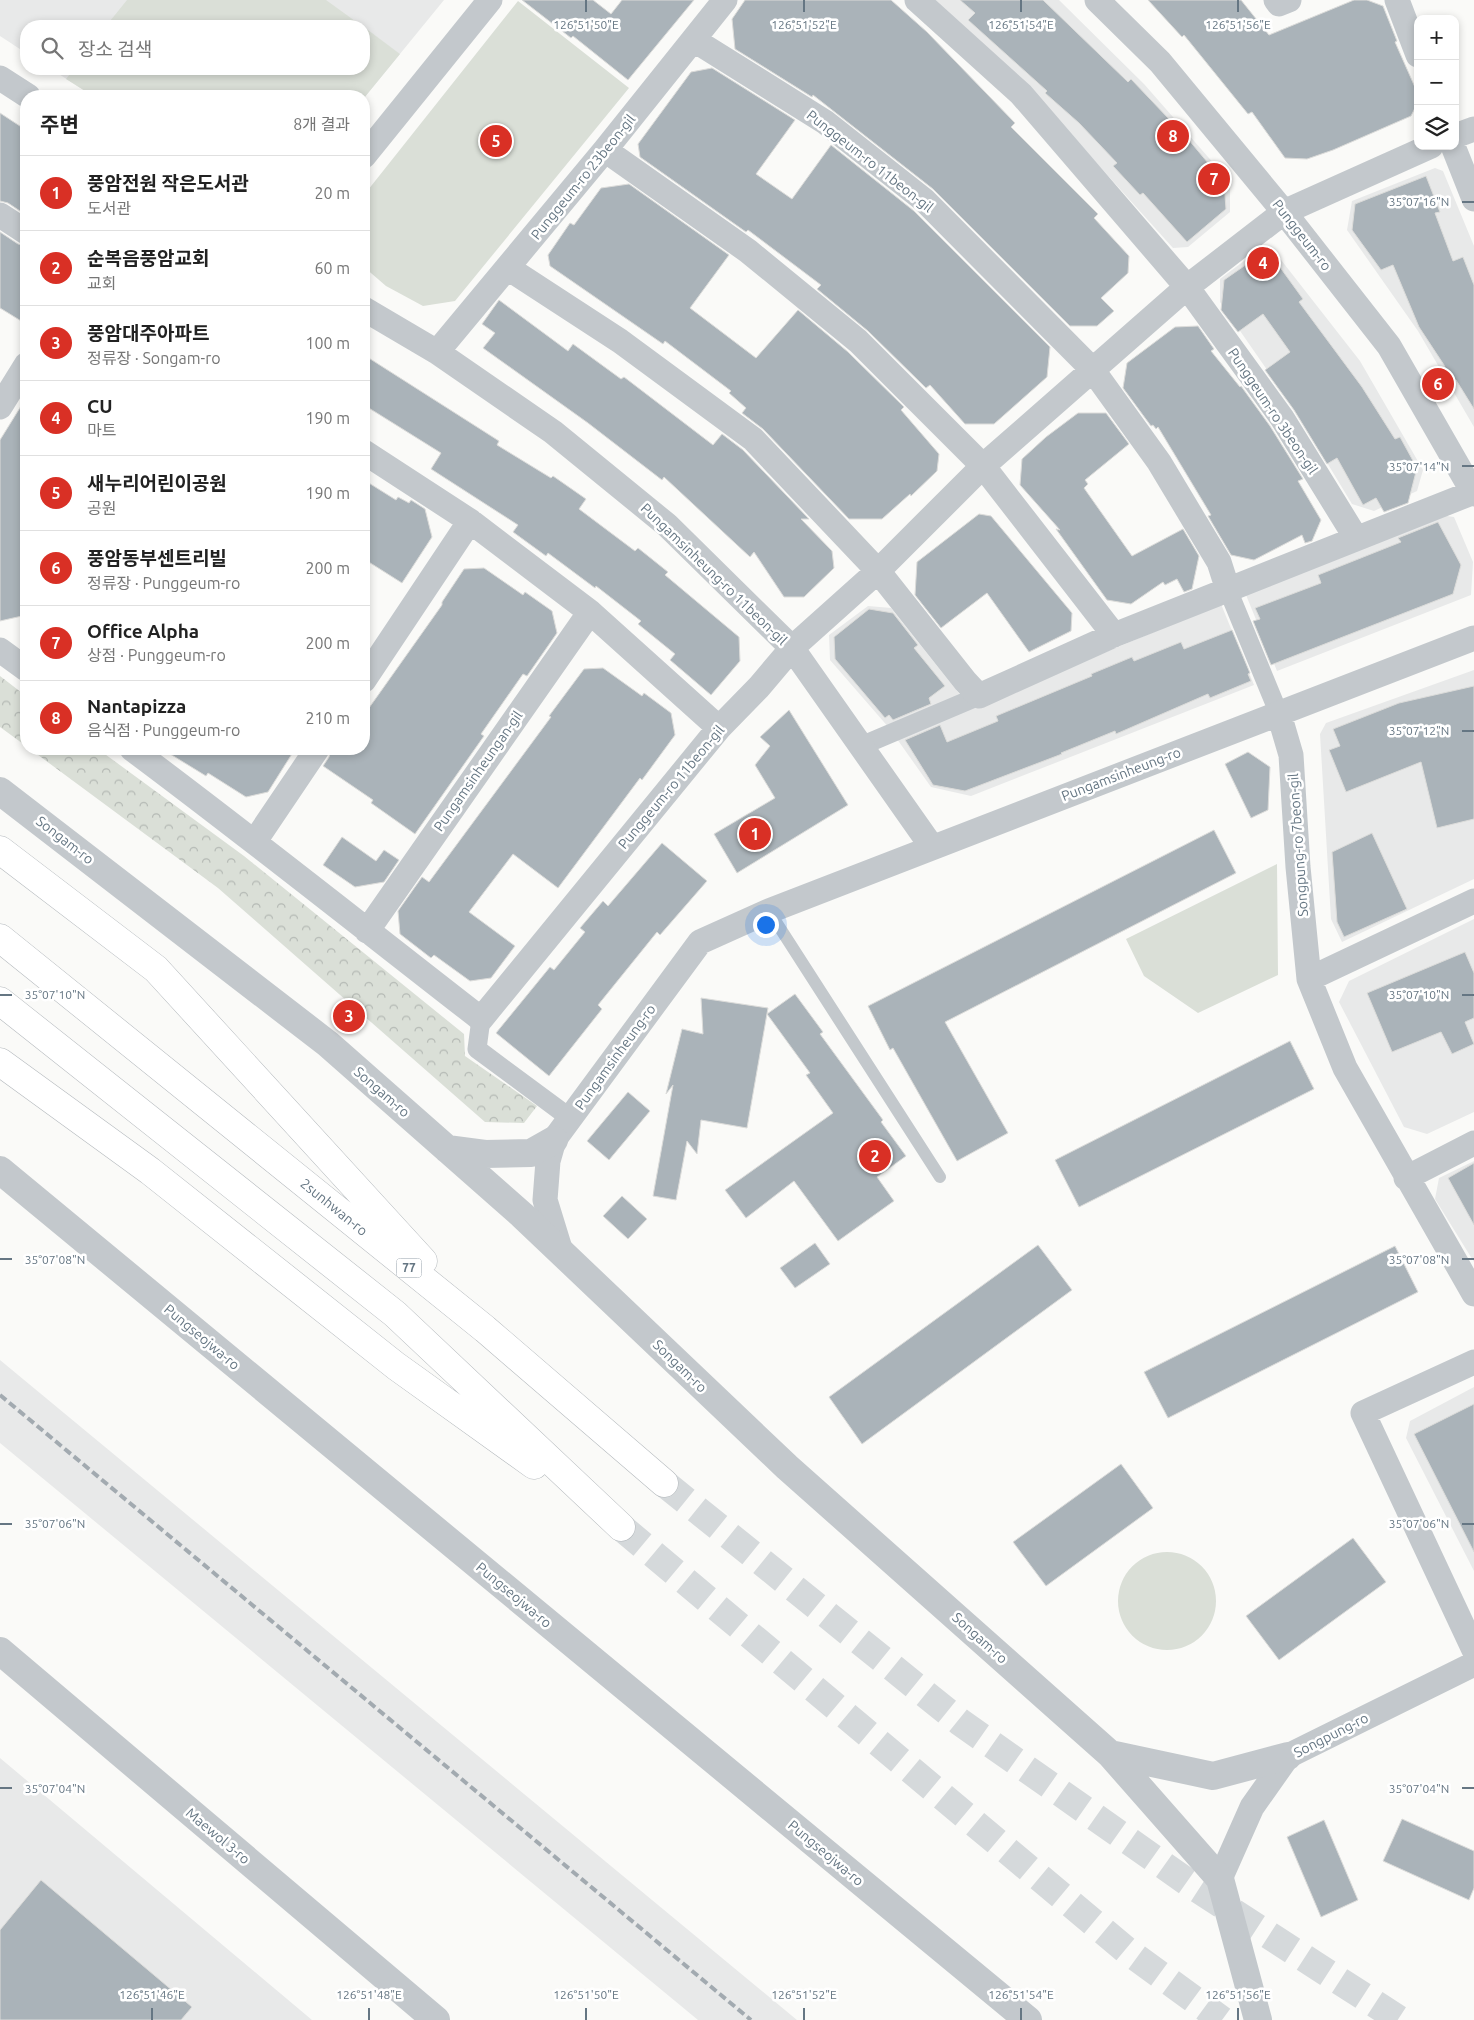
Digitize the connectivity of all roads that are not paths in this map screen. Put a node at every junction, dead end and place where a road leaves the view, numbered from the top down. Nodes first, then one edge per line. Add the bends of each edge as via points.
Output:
1 (490, 0) edge
2 (725, 0) edge
3 (917, 0) edge
4 (1097, 0) edge
5 (1276, 0) edge
6 (1290, 0) edge
7 (1397, 0) edge
8 (694, 40) junction
9 (1414, 45) edge
10 (0, 78) edge
11 (20, 91) edge
12 (1474, 129) edge
13 (1459, 135) edge
14 (370, 149) edge
15 (605, 150) junction
16 (1422, 150) edge
17 (1455, 150) edge
18 (1474, 199) edge
19 (1284, 212) junction
20 (0, 215) edge
21 (20, 228) edge
22 (508, 268) junction
23 (1187, 287) junction
24 (370, 313) edge
25 (437, 352) junction
26 (1092, 369) junction
27 (20, 375) edge
28 (0, 407) edge
29 (370, 456) edge
30 (983, 466) junction
31 (1474, 493) edge
32 (470, 521) junction
33 (1356, 538) junction
34 (878, 571) junction
35 (1228, 590) junction
36 (590, 612) junction
37 (1114, 635) junction
38 (1474, 638) edge
39 (792, 648) junction
40 (370, 671) edge
41 (980, 696) junction
42 (1279, 714) junction
43 (719, 728) junction
44 (861, 746) junction
45 (145, 755) edge
46 (314, 755) edge
47 (0, 791) edge
48 (255, 841) junction
49 (932, 847) junction
50 (0, 850) edge
51 (1474, 901) edge
52 (769, 911) junction
53 (367, 931) junction
54 (0, 938) edge
55 (1309, 979) junction
56 (0, 1002) edge
57 (481, 1019) junction
58 (0, 1062) edge
59 (570, 1118) junction
60 (554, 1140) junction
61 (1474, 1143) edge
62 (446, 1148) junction
63 (0, 1170) edge
64 (940, 1177) dead end
65 (1406, 1178) junction
66 (561, 1252) junction
67 (1474, 1294) edge
68 (485, 1329) junction
69 (1474, 1362) edge
70 (664, 1483) tunnel mouth
71 (1474, 1650) edge
72 (0, 1651) edge
73 (1474, 1664) edge
74 (1110, 1754) junction
75 (1288, 1756) junction
76 (1220, 1879) junction
77 (436, 2020) edge
78 (1028, 2020) edge
79 (1258, 2020) edge

1 - 14 street
2 - 8 street, Punggeum-ro 23beon-gil
3 - 23 street via 1021,94
4 - 19 street, Punggeum-ro via 1160,62
5 - 6 street via 1279,4
7 - 9 street
8 - 15 street, Punggeum-ro 23beon-gil
8 - 26 street, Punggeum-ro 11beon-gil via 825,122 924,200
10 - 11 street
12 - 13 street
15 - 22 street, Punggeum-ro 23beon-gil
15 - 30 street via 748,251 858,341
16 - 19 street, Punggeum-ro 11beon-gil
17 - 18 street
19 - 23 street, Punggeum-ro 11beon-gil
19 - 31 street, Punggeum-ro via 1389,346
20 - 21 street
22 - 25 street, Punggeum-ro 23beon-gil
22 - 34 street via 620,340 754,440
23 - 26 street, Punggeum-ro 11beon-gil
23 - 33 street, Punggeum-ro 3beon-gil via 1282,418
24 - 25 street, Pungamsinheung-ro 11beon-gil
25 - 39 street, Pungamsinheung-ro 11beon-gil via 553,432 667,525
26 - 30 street, Punggeum-ro 11beon-gil
26 - 35 street via 1164,471 1219,562
27 - 28 street
29 - 32 street
30 - 34 street, Punggeum-ro 11beon-gil
30 - 37 street
31 - 33 street
32 - 36 street
32 - 40 street
33 - 35 street
34 - 39 street, Punggeum-ro 11beon-gil
34 - 41 street
35 - 37 street
35 - 42 street
36 - 43 street
36 - 53 street, Pungamsinheungan-gil
37 - 41 street
38 - 42 street, Pungamsinheung-ro
39 - 43 street, Punggeum-ro 11beon-gil
39 - 44 street, Pungamsinheung-ro 11beon-gil
41 - 44 street
42 - 49 street, Pungamsinheung-ro
42 - 55 street, Songpung-ro 7beon-gil via 1292,755
43 - 57 street, Punggeum-ro 11beon-gil
44 - 49 street, Pungamsinheung-ro 11beon-gil
45 - 48 street
46 - 48 street
47 - 62 street, Songam-ro via 328,1044
48 - 53 street
49 - 52 street, Pungamsinheung-ro
50 - 68 highway via 156,969
51 - 55 street
52 - 59 street, Pungamsinheung-ro via 700,942
52 - 64 lane
53 - 57 street
54 - 68 highway, 2sunhwan-ro / 77
55 - 65 street, Songpung-ro 7beon-gil via 1345,1068
56 - 58 highway via 395,1314 620,1527 396,1366 150,1171
57 - 59 street via 477,1049
59 - 60 street, Pungamsinheung-ro
60 - 62 street via 531,1153 485,1154
60 - 66 street, Pungamsinheung-ro via 548,1161 545,1200
61 - 65 street
62 - 66 street, Songam-ro
63 - 78 street, Pungseojwa-ro
65 - 67 street, Songpung-ro 7beon-gil
66 - 74 street, Songam-ro via 787,1467
68 - 70 highway, 2sunhwan-ro / 77
69 - 71 street via 1363,1413
72 - 77 street, Maewol 3-ro
73 - 75 street, Songpung-ro
74 - 75 street via 1213,1776
74 - 76 street, Songam-ro
75 - 76 street, Songpung-ro via 1252,1807
76 - 79 street, Songam-ro

